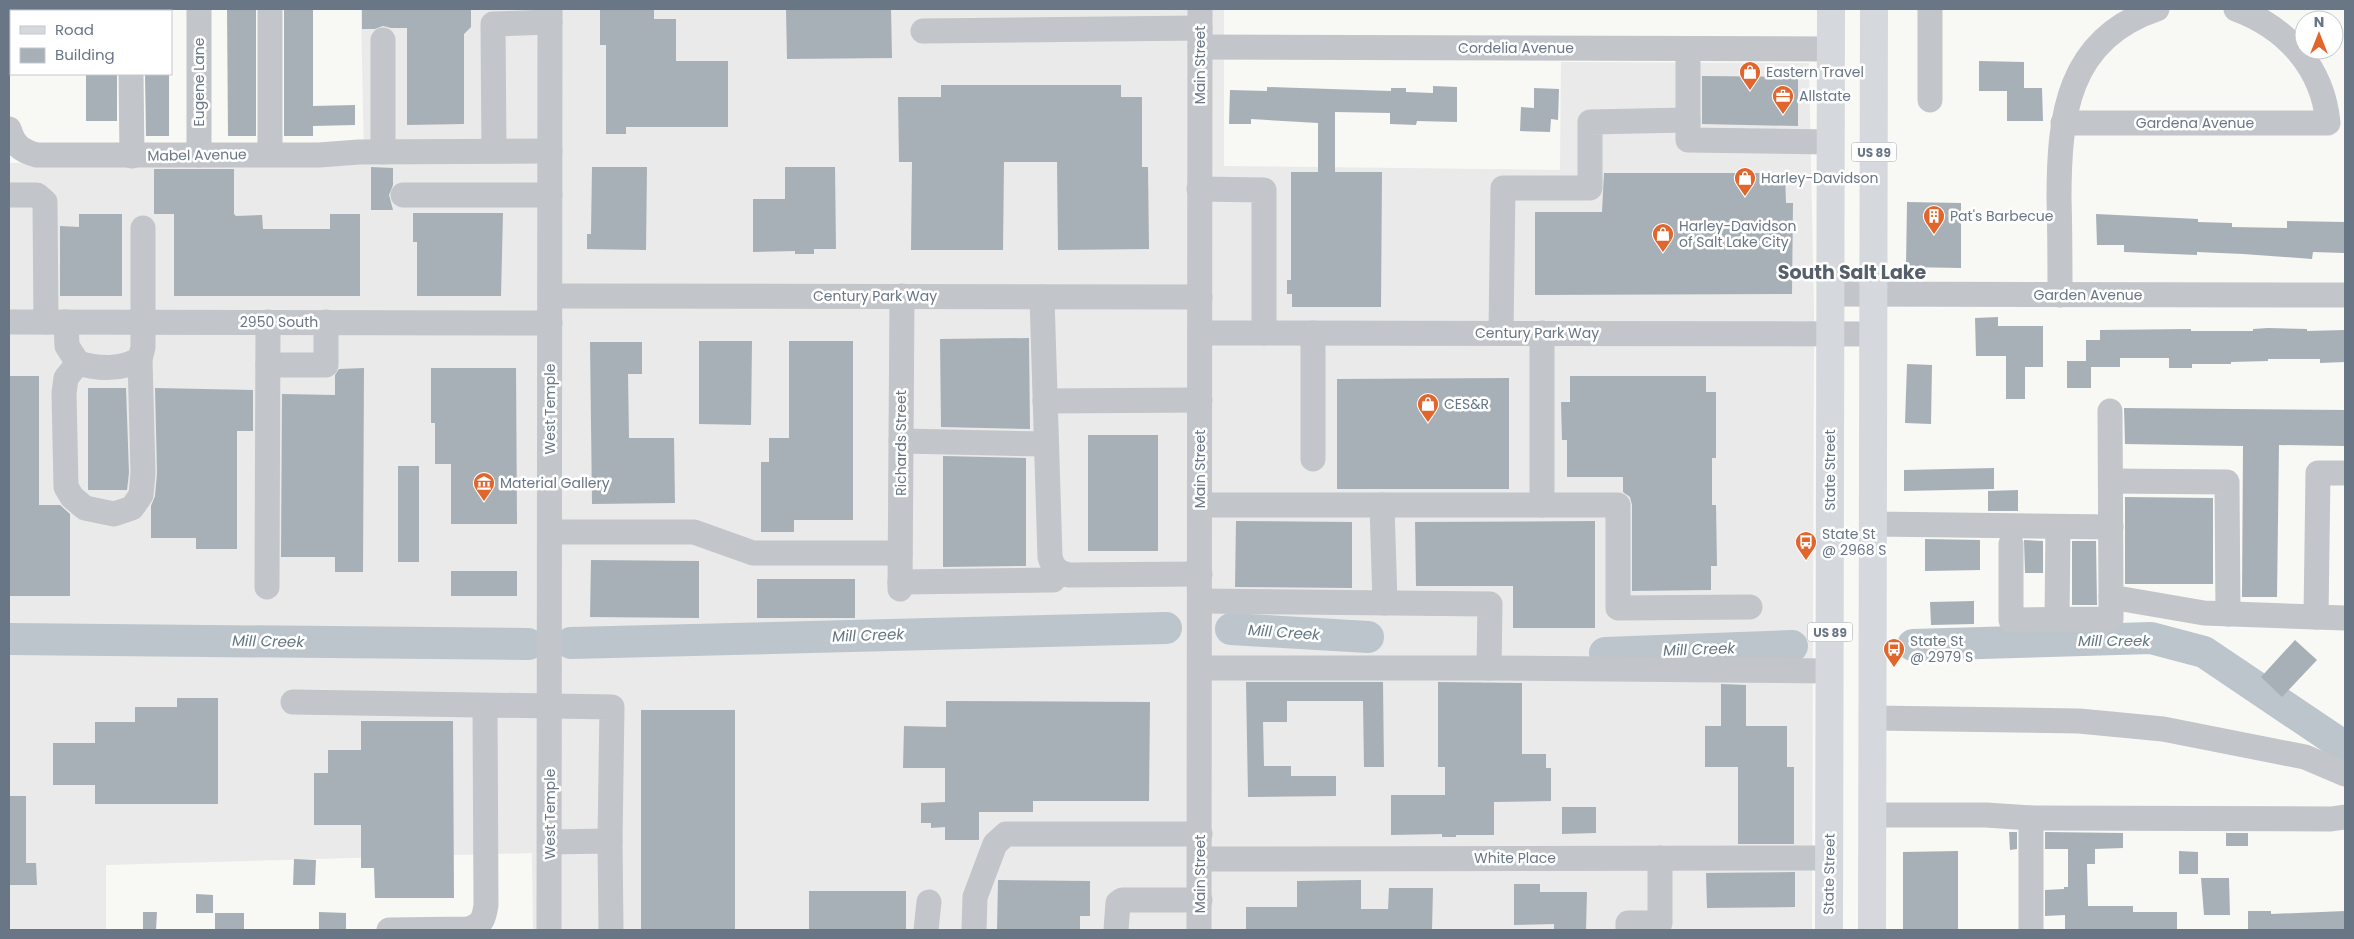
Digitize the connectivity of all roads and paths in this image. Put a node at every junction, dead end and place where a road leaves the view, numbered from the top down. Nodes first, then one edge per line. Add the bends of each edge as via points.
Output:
1 (199, 9) edge
2 (270, 9) edge
3 (1831, 9) edge
4 (1874, 9) edge
5 (1930, 9) edge
6 (2157, 9) edge
7 (2236, 9) edge
8 (550, 15) edge
9 (1200, 28) edge
10 (923, 31) dead end
11 (383, 40) dead end
12 (1688, 49) junction
13 (1831, 49) junction
14 (131, 75) edge
15 (1930, 100) dead end
16 (1688, 120) junction
17 (2063, 123) junction
18 (12, 136) edge
19 (1830, 142) junction
20 (494, 151) junction
21 (550, 151) junction
22 (383, 152) junction
23 (270, 154) junction
24 (199, 155) junction
25 (132, 156) junction
26 (1199, 189) junction
27 (9, 195) edge
28 (403, 195) dead end
29 (550, 195) junction
30 (143, 228) dead end
31 (1831, 294) junction
32 (1874, 295) junction
33 (2060, 295) junction
34 (2345, 295) edge
35 (550, 296) junction
36 (902, 296) junction
37 (1042, 297) junction
38 (1200, 297) junction
39 (9, 322) edge
40 (56, 322) junction
41 (143, 322) junction
42 (268, 322) junction
43 (326, 322) junction
44 (550, 323) junction
45 (1200, 333) junction
46 (1264, 333) junction
47 (1313, 333) junction
48 (1501, 333) junction
49 (1542, 333) junction
50 (1831, 333) junction
51 (1874, 334) junction
52 (140, 359) junction
53 (78, 363) junction
54 (268, 365) junction
55 (1200, 400) junction
56 (1045, 401) junction
57 (2110, 411) dead end
58 (901, 441) junction
59 (1046, 444) junction
60 (1313, 459) dead end
61 (2345, 473) edge
62 (2111, 481) junction
63 (1200, 505) junction
64 (1382, 505) junction
65 (1542, 505) junction
66 (1873, 524) junction
67 (2058, 527) junction
68 (2111, 527) junction
69 (550, 532) junction
70 (2011, 544) dead end
71 (900, 553) junction
72 (1059, 573) junction
73 (1200, 574) junction
74 (267, 587) dead end
75 (2111, 597) junction
76 (1200, 601) junction
77 (1385, 603) junction
78 (1750, 607) dead end
79 (2228, 614) junction
80 (2316, 617) junction
81 (2345, 618) edge
82 (2057, 620) junction
83 (1200, 668) junction
84 (1489, 668) junction
85 (1830, 671) junction
86 (293, 702) dead end
87 (486, 706) junction
88 (550, 707) junction
89 (1873, 718) junction
90 (2345, 774) edge
91 (1873, 815) junction
92 (2345, 817) edge
93 (2031, 818) junction
94 (1200, 834) junction
95 (610, 841) junction
96 (550, 842) junction
97 (1660, 858) junction
98 (1830, 858) junction
99 (1200, 859) junction
100 (1200, 900) junction
101 (929, 902) dead end
102 (1667, 927) edge
103 (389, 930) edge
104 (549, 930) edge
105 (612, 930) edge
106 (926, 930) edge
107 (974, 930) edge
108 (1116, 930) edge
109 (1199, 930) edge
110 (1628, 930) edge
111 (1829, 930) edge
112 (1872, 930) edge
113 (2031, 930) edge

1 - 24 street, Eugene Lane
2 - 23 street
3 - 13 main road, State Street / US 89
4 - 32 main road, US 89
5 - 15 street
6 - 17 street via 2127,22 2098,45 2069,93
7 - 17 street, Gardena Avenue via 2282,33 2300,53 2322,92 2328,123
8 - 20 street via 493,24
8 - 21 street, West Temple
9 - 10 street, Cordelia Avenue
9 - 12 street, Cordelia Avenue
9 - 26 street, Main Street
11 - 22 street
12 - 13 street, Cordelia Avenue
12 - 16 street
13 - 19 main road, State Street / US 89
14 - 25 street
16 - 19 street via 1688,140
16 - 48 street via 1590,122 1590,188 1503,188
17 - 33 street via 2059,152
18 - 25 street, Mabel Avenue via 23,152 36,155
19 - 31 main road, State Street / US 89
20 - 21 street, Mabel Avenue
20 - 22 street, Mabel Avenue
21 - 29 street, West Temple
22 - 23 street, Mabel Avenue
23 - 24 street, Mabel Avenue
24 - 25 street, Mabel Avenue
26 - 38 street, Main Street
26 - 46 street via 1264,190
27 - 40 street via 38,195 45,202
28 - 29 street
29 - 35 street, West Temple
30 - 41 street
31 - 32 street, Garden Avenue
31 - 50 main road, State Street / US 89
32 - 33 street, Garden Avenue
32 - 51 main road, US 89
33 - 34 street, Garden Avenue
35 - 36 street, Century Park Way
35 - 44 street, West Temple
36 - 37 street, Century Park Way
36 - 58 street, Richards Street
37 - 38 street, Century Park Way
37 - 56 street
38 - 45 street, Main Street
39 - 40 street, 2950 South
40 - 41 street, 2950 South
40 - 53 street
41 - 42 street, 2950 South
41 - 52 street
42 - 43 street, 2950 South
42 - 54 street
43 - 44 street, 2950 South
43 - 54 street via 326,365
44 - 69 street, West Temple
45 - 46 street, Century Park Way
45 - 55 street, Main Street
46 - 47 street, Century Park Way
47 - 48 street, Century Park Way
47 - 60 street
48 - 49 street, Century Park Way
49 - 50 street, Century Park Way
49 - 65 street
50 - 51 street, Century Park Way
50 - 85 main road, State Street / US 89
51 - 66 main road, US 89
52 - 53 street via 128,366
52 - 53 street via 141,495 132,508 114,514 85,508 66,487 64,394 66,378
54 - 74 street
55 - 56 street
55 - 63 street, Main Street
56 - 59 street
57 - 62 street
58 - 59 street
58 - 71 street, Richards Street
59 - 72 street via 1050,557
61 - 80 street via 2318,473
62 - 68 street
62 - 79 street via 2227,482
63 - 64 street
63 - 73 street, Main Street
64 - 65 street
64 - 77 street
65 - 78 street via 1618,505 1618,608
66 - 67 street
66 - 89 main road, US 89
67 - 68 street
67 - 82 street
68 - 75 street
69 - 71 street via 694,532 753,553
69 - 88 street, West Temple
70 - 82 street via 2011,620
71 - 72 street, Richards Street via 900,586 1053,580
72 - 73 street via 1069,576
73 - 76 street, Main Street
75 - 79 street via 2204,614
75 - 82 street via 2111,619
76 - 77 street
76 - 83 street, Main Street
77 - 84 street via 1490,604
79 - 80 street
80 - 81 street
83 - 84 street
83 - 94 street, Main Street
84 - 85 street
85 - 98 main road, State Street / US 89
86 - 87 street
87 - 88 street
87 - 103 street via 486,905 482,922 468,929
88 - 95 street via 612,708
88 - 96 street, West Temple
89 - 90 street via 2079,721 2163,729 2305,757
89 - 91 main road, US 89
91 - 93 street
91 - 112 main road, US 89
92 - 93 street
93 - 113 street
94 - 99 street, Main Street
94 - 107 street via 1006,834 995,844 974,897
95 - 96 street
95 - 105 street
96 - 104 street, West Temple
97 - 98 street, White Place
97 - 99 street, White Place
97 - 102 street
98 - 111 main road, State Street / US 89
99 - 100 street, Main Street
100 - 108 street via 1122,900 1118,904
100 - 109 street, Main Street
101 - 106 street
102 - 110 street via 1628,923

